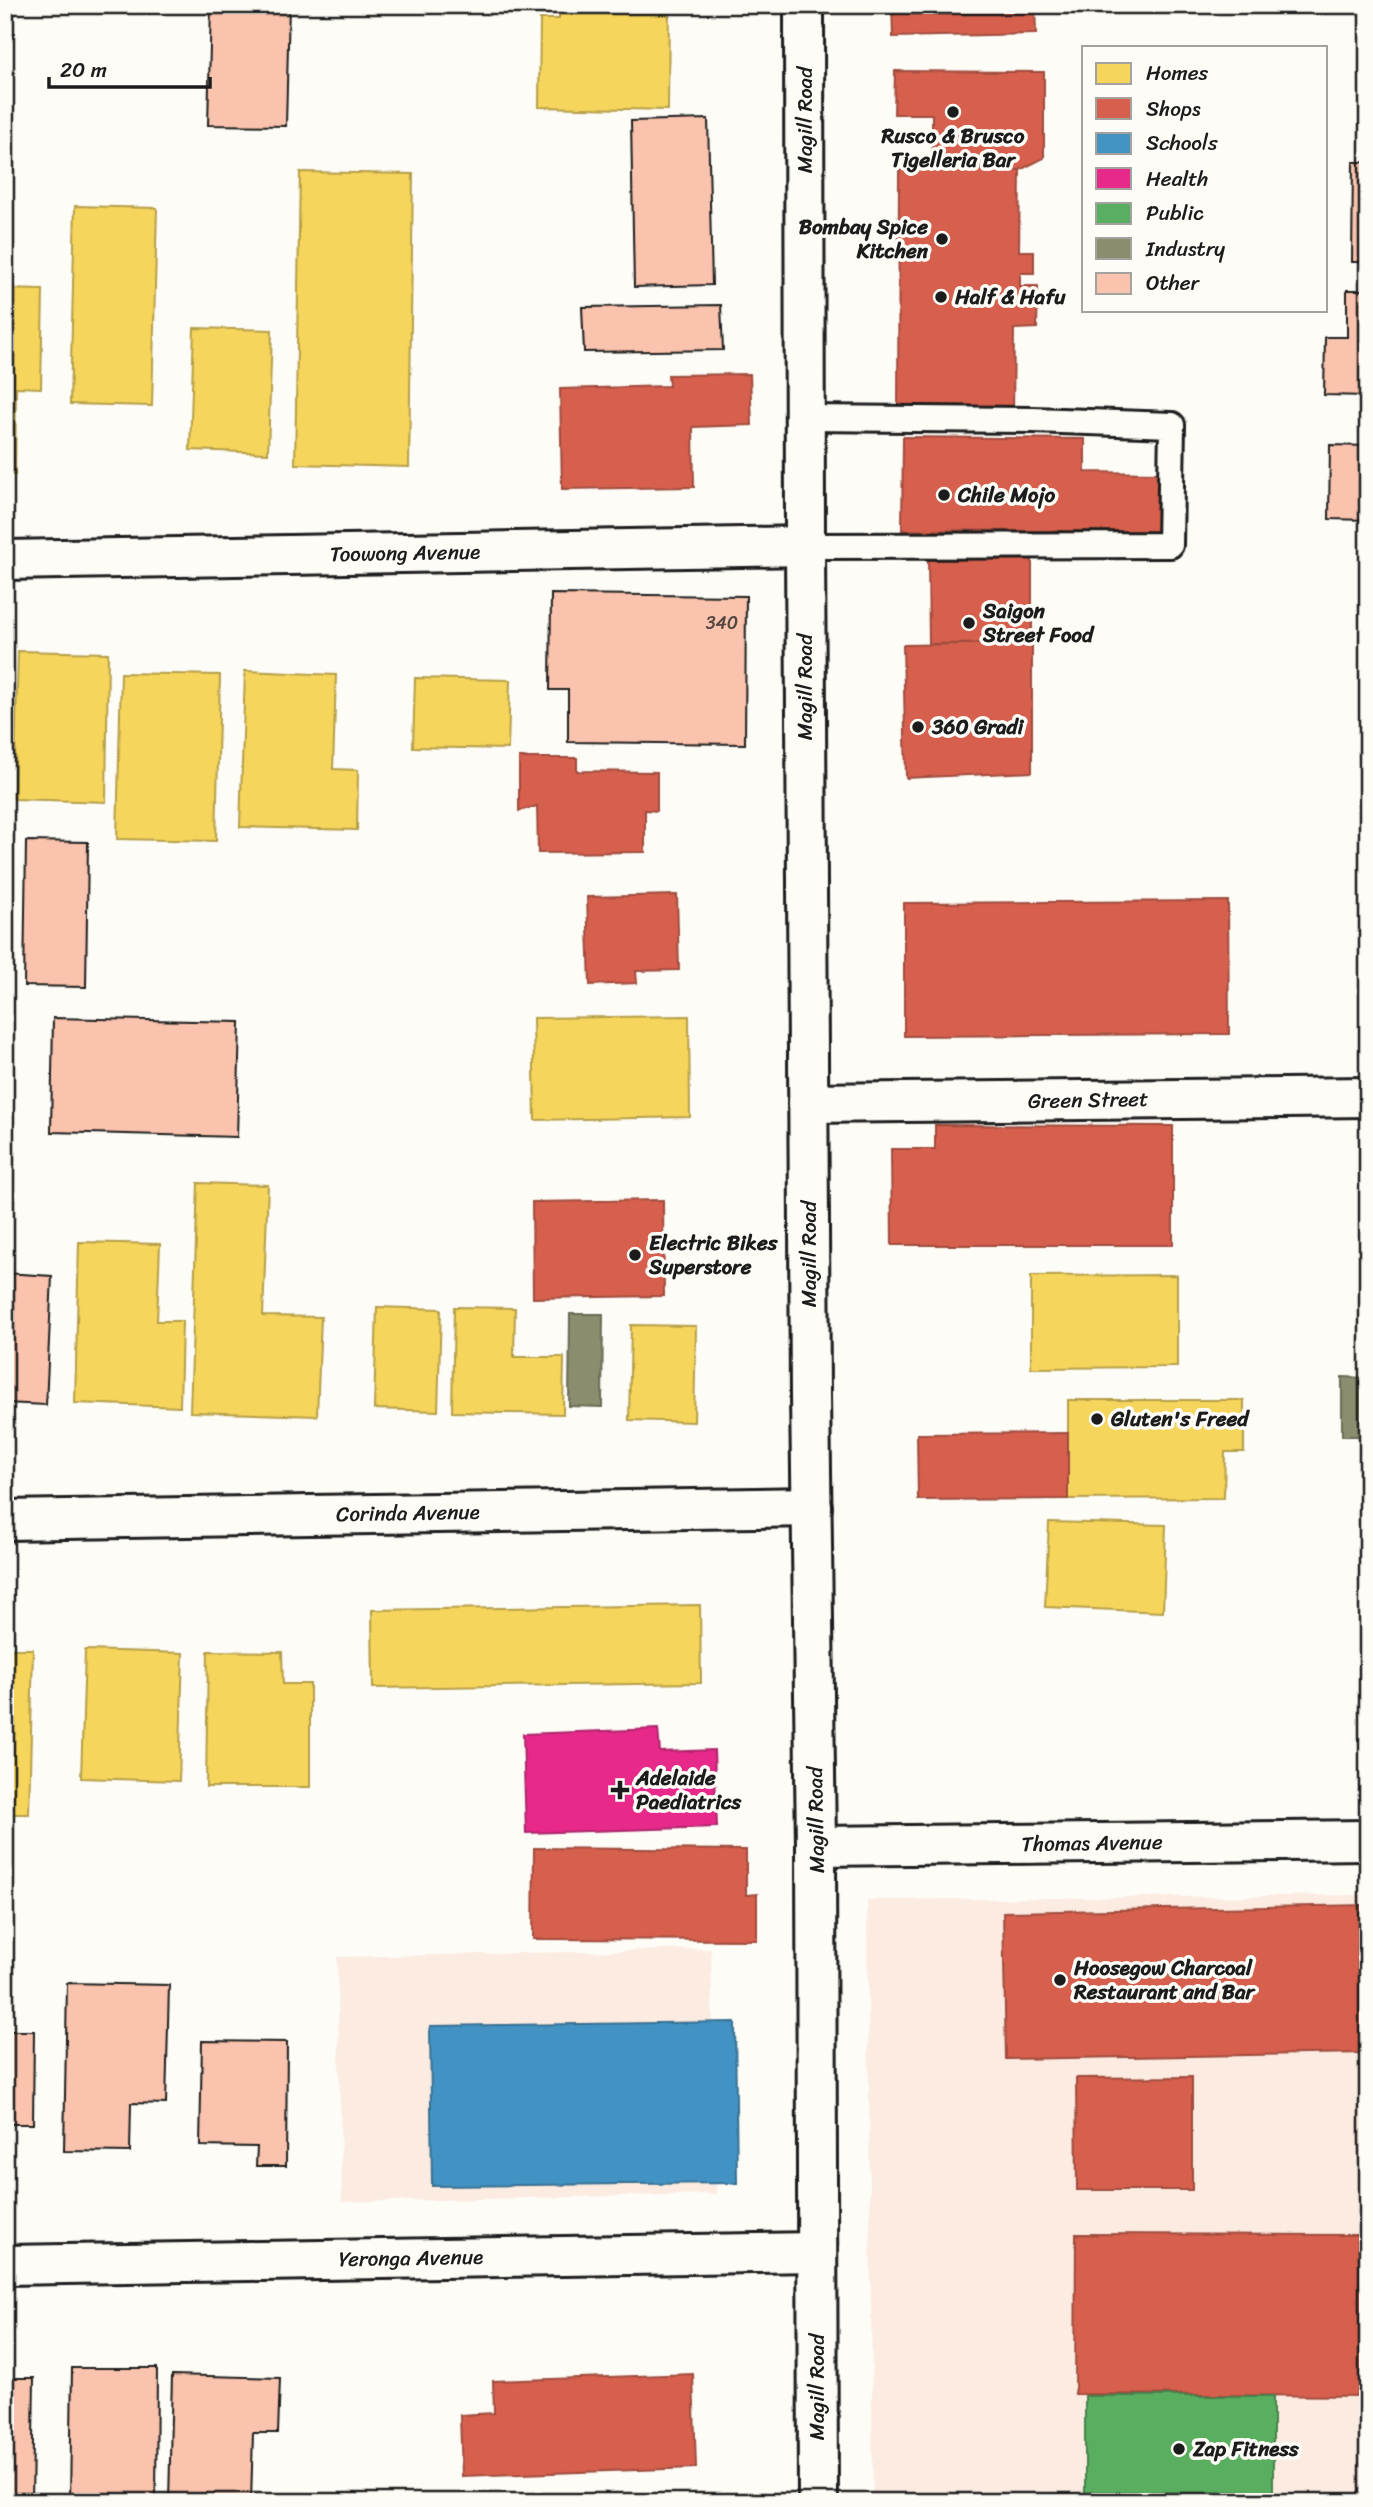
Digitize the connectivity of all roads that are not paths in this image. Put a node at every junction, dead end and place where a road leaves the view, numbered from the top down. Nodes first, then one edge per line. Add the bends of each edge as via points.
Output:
1 (804, 5) edge
2 (805, 418) junction
3 (804, 546) junction
4 (5, 561) edge
5 (1368, 1097) edge
6 (808, 1103) junction
7 (811, 1507) junction
8 (5, 1520) edge
9 (1368, 1840) edge
10 (816, 1846) junction
11 (816, 2252) junction
12 (5, 2264) edge
13 (818, 2502) edge

1 - 2 street, Magill Road
2 - 3 street, Magill Road
2 - 3 lane via 1172,425 1170,545
3 - 4 street, Toowong Avenue
3 - 6 street, Magill Road
5 - 6 street, Green Street
6 - 7 street, Magill Road
7 - 8 street, Corinda Avenue
7 - 10 street, Magill Road
9 - 10 street, Thomas Avenue
10 - 11 street, Magill Road
11 - 12 street, Yeronga Avenue
11 - 13 street, Magill Road

